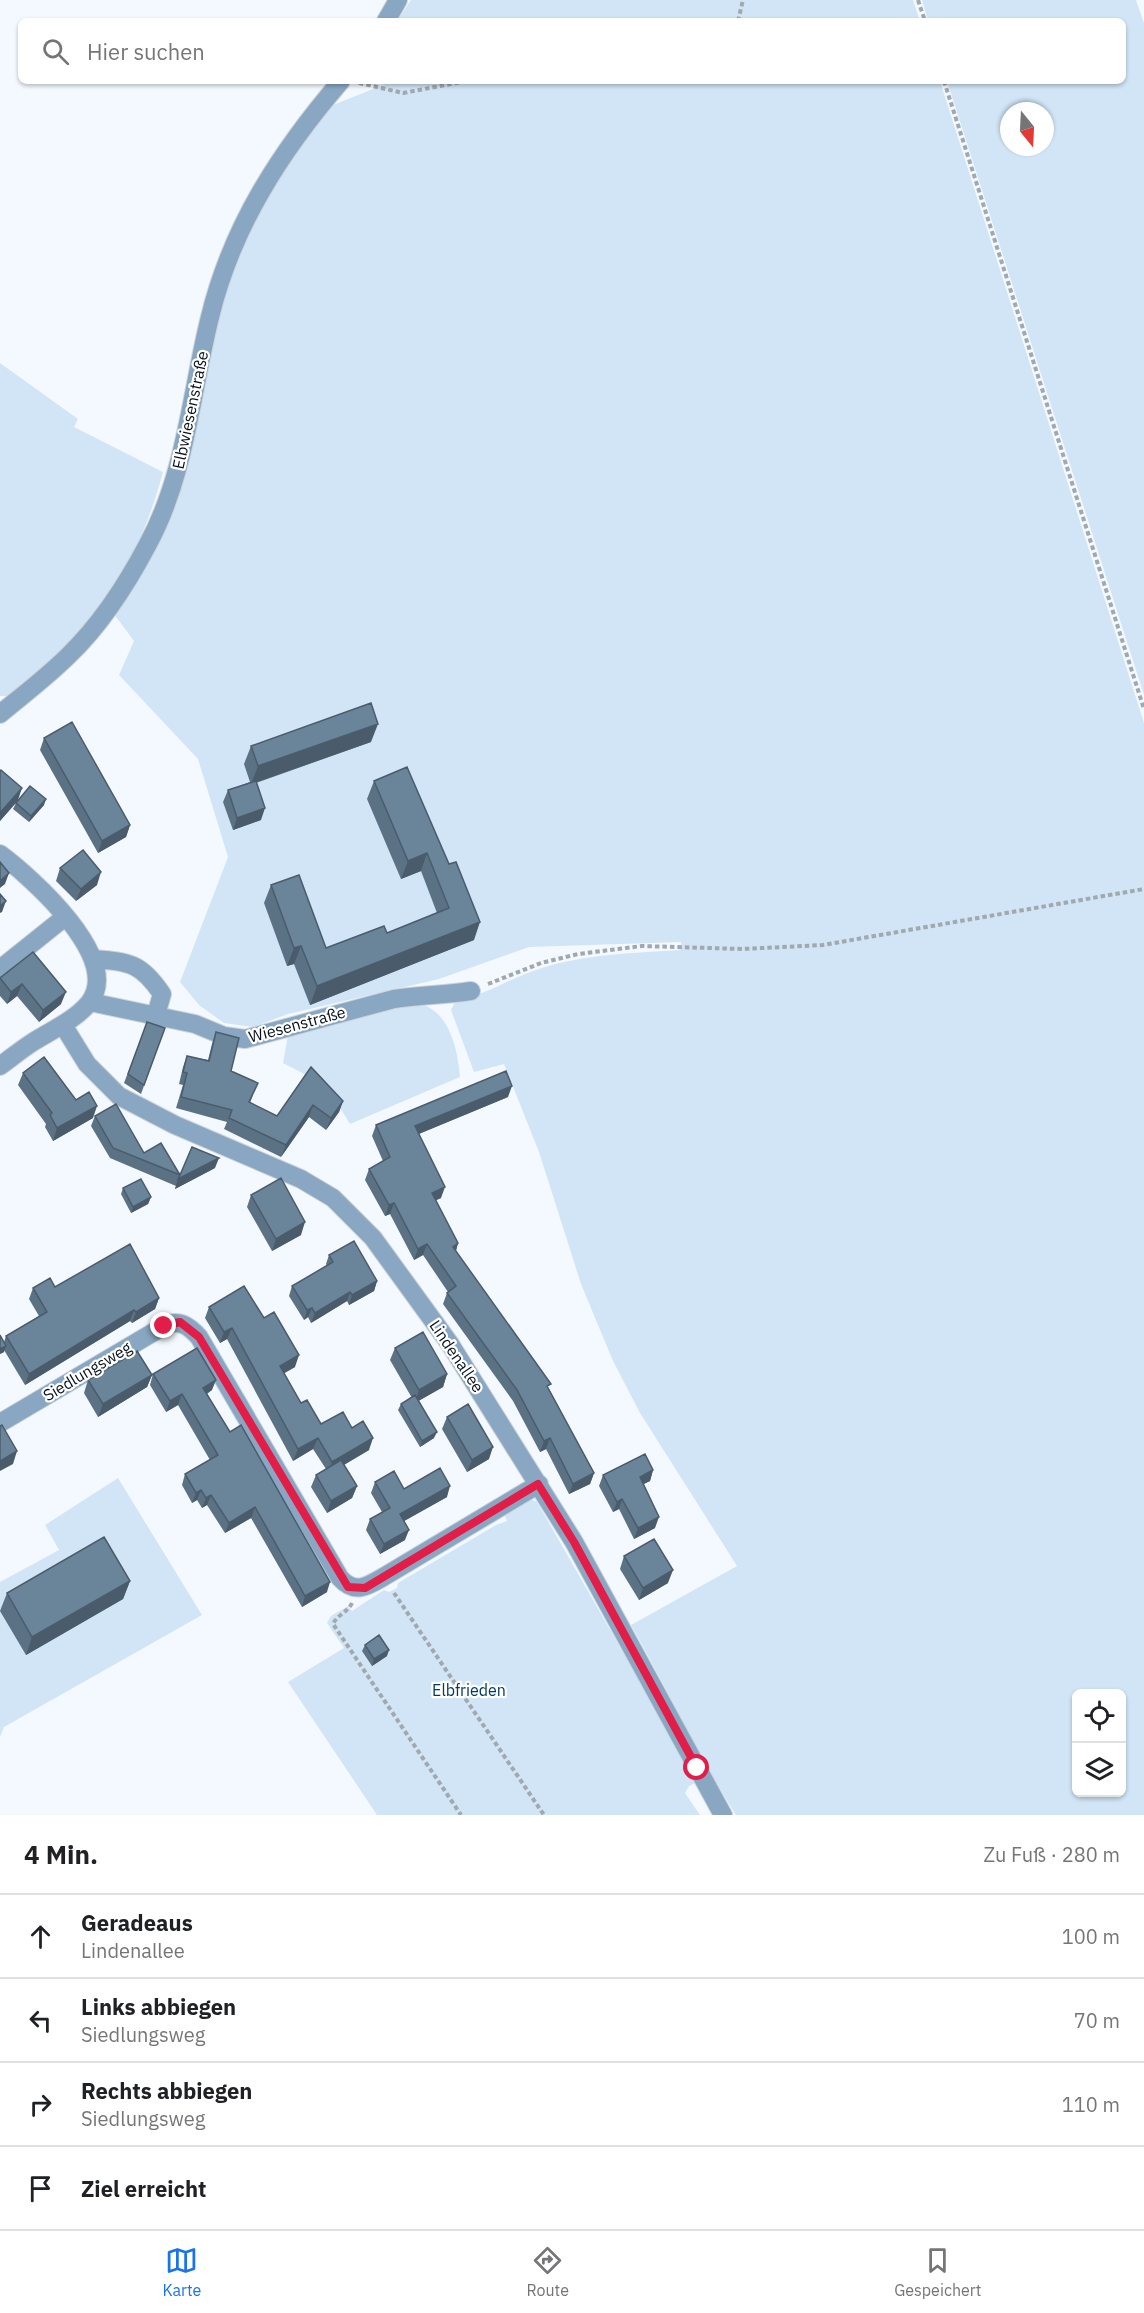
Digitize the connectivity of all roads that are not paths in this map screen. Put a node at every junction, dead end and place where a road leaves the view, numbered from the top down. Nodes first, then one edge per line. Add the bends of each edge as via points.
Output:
1 (398, 0) edge
2 (388, 18) edge
3 (338, 84) edge
4 (0, 714) edge
5 (0, 854) edge
6 (65, 917) junction
7 (94, 959) junction
8 (0, 969) edge
9 (471, 991) road end
10 (93, 995) junction
11 (156, 1015) junction
12 (63, 1025) junction
13 (0, 1066) edge
14 (0, 1423) edge
15 (538, 1484) junction
16 (723, 1815) edge

1 - 2 street
3 - 4 street, Elbwiesenstraße via 305,123 246,217 210,315 188,433 172,489 148,544 77,646
5 - 6 street
6 - 7 street
6 - 8 street
7 - 10 street
7 - 11 street via 135,965 150,976 162,994
9 - 11 street, Wiesenstraße via 394,999 246,1039
10 - 11 street, Wiesenstraße
10 - 12 street
12 - 13 street
12 - 15 street, Lindenallee via 87,1065 119,1096 175,1125 301,1179 351,1214 450,1344
14 - 15 street, Siedlungsweg via 164,1326 175,1322 186,1325 199,1337 340,1578 348,1587 357,1589 365,1588
15 - 16 street, Lindenallee via 574,1542

